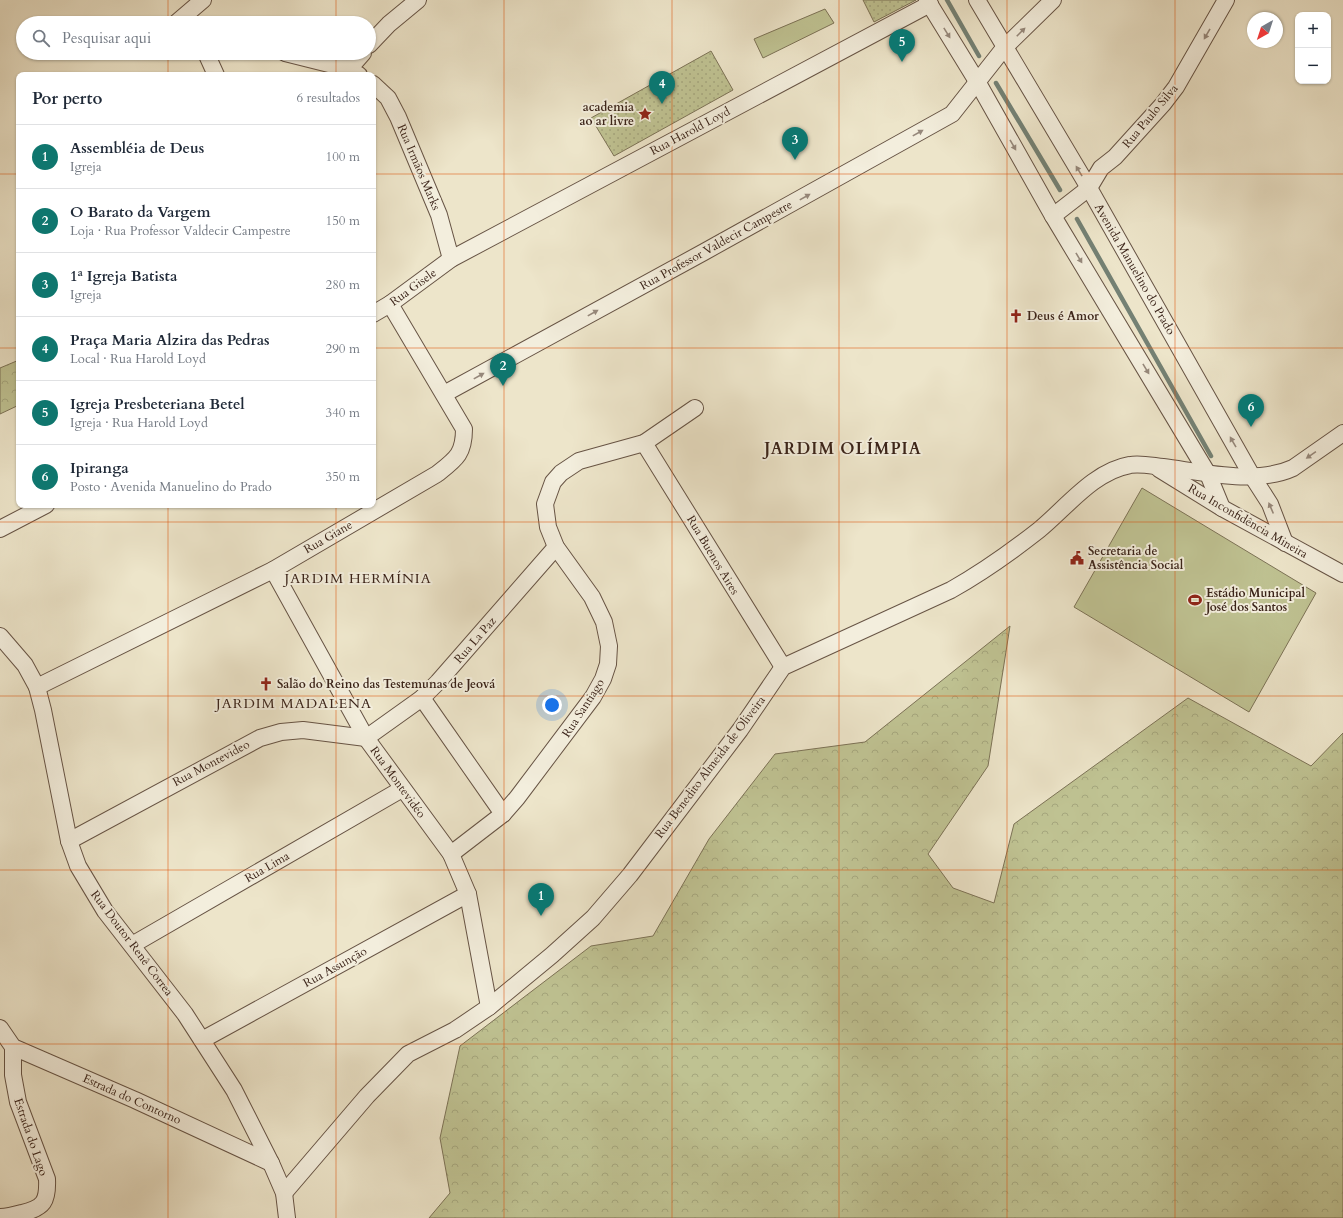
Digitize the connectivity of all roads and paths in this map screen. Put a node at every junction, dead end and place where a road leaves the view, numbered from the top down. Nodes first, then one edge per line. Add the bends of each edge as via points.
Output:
1 (203, 0) edge
2 (418, 0) edge
3 (977, 0) edge
4 (1053, 0) edge
5 (1226, 0) edge
6 (928, 2) edge
7 (187, 16) edge
8 (376, 38) edge
9 (1004, 48) junction
10 (209, 60) edge
11 (310, 60) edge
12 (360, 60) edge
13 (215, 72) edge
14 (354, 72) edge
15 (978, 83) junction
16 (376, 87) edge
17 (1089, 188) junction
18 (1053, 216) junction
19 (451, 258) junction
20 (390, 304) junction
21 (376, 312) edge
22 (444, 394) junction
23 (695, 408) dead end
24 (1343, 433) edge
25 (644, 443) junction
26 (1155, 466) junction
27 (1208, 474) junction
28 (1252, 476) junction
29 (40, 508) edge
30 (1222, 508) junction
31 (0, 529) edge
32 (1285, 543) junction
33 (556, 548) junction
34 (273, 570) junction
35 (1343, 574) edge
36 (0, 636) edge
37 (783, 667) junction
38 (37, 686) junction
39 (422, 698) junction
40 (366, 738) junction
41 (402, 789) junction
42 (503, 814) junction
43 (69, 841) junction
44 (451, 854) junction
45 (468, 894) junction
46 (132, 945) junction
47 (489, 1007) junction
48 (0, 1028) edge
49 (202, 1040) junction
50 (13, 1047) junction
51 (271, 1163) junction
52 (284, 1193) junction
53 (0, 1217) edge
54 (287, 1218) edge

1 - 7 street
2 - 8 street
3 - 9 street, Avenida Manuelino do Prado
9 -> 4 street, Rua Professor Valdecir Campestre
5 -> 17 street, Rua Paulo Silva via 1176,87 1116,157 1101,168
6 -> 15 street
6 - 19 street, Rua Harold Loyd
9 - 15 street, Rua Professor Valdecir Campestre
17 -> 9 street, Avenida Manuelino do Prado
10 - 13 street
11 - 14 street
12 - 14 street
15 -> 18 street
22 -> 15 street, Rua Professor Valdecir Campestre via 952,114
16 - 19 street, Rua Irmãos Marks via 388,98 401,124 439,215
17 - 18 street, Rua Paulo Silva
28 -> 17 street, Avenida Manuelino do Prado
18 -> 27 street
19 - 20 street, Rua Gisele
20 - 21 street, Rua Gisele
20 - 22 street, Rua Giane
22 - 34 street, Rua Giane via 464,429 464,444 458,456 437,474
23 - 25 street, Rua Santiago
24 -> 28 street via 1284,473
25 - 33 street, Rua Santiago via 579,461 553,482 547,495 545,512
25 - 37 street, Rua Buenos Aires
26 - 27 street
26 - 30 street, Rua Inconfidência Mineira
26 - 37 street via 1131,465 1096,480 1039,530 974,577
27 - 28 street
27 - 30 street
32 -> 28 street, Avenida Manuelino do Prado via 1270,504
29 - 31 street
30 - 32 street, Rua Inconfidência Mineira
32 - 35 street, Rua Inconfidência Mineira
33 - 39 street, Rua La Paz
33 - 42 street, Rua Santiago via 592,597 604,622 609,646 608,664 593,697 534,777
34 - 38 street, Rua Giane
34 - 40 street, Rua Montevidéo
36 - 38 street, Rua Doutor Renê Correa via 25,665
37 - 47 street, Rua Benedito Almeida de Oliveira via 740,730 593,918
38 - 43 street, Rua Doutor Renê Correa
39 - 40 street, Rua La Paz
39 - 42 street
40 - 41 street, Rua Montevidéo
40 - 43 street, Rua Montevideo via 303,730 281,732 260,738
41 - 44 street, Rua Montevidéo
41 - 46 street, Rua Lima
42 - 44 street, Rua Santiago
43 - 46 street, Rua Doutor Renê Correa via 90,889
44 - 45 street, Rua Montevidéo
45 - 47 street, Rua Montevidéo
45 - 49 street, Rua Assunção
46 - 49 street, Rua Doutor Renê Correa via 186,1014
47 - 52 street, Rua Benedito Almeida de Oliveira via 455,1030 408,1054 367,1096
48 - 50 street
49 - 51 street, Rua Doutor Renê Correa via 234,1090
50 - 51 street, Estrada do Contorno
50 - 53 street, Estrada do Lago via 13,1075 18,1102 47,1179 48,1192 38,1208
51 - 52 street, Rua Doutor Renê Correa
52 - 54 street, Rua Doutor Renê Correa

